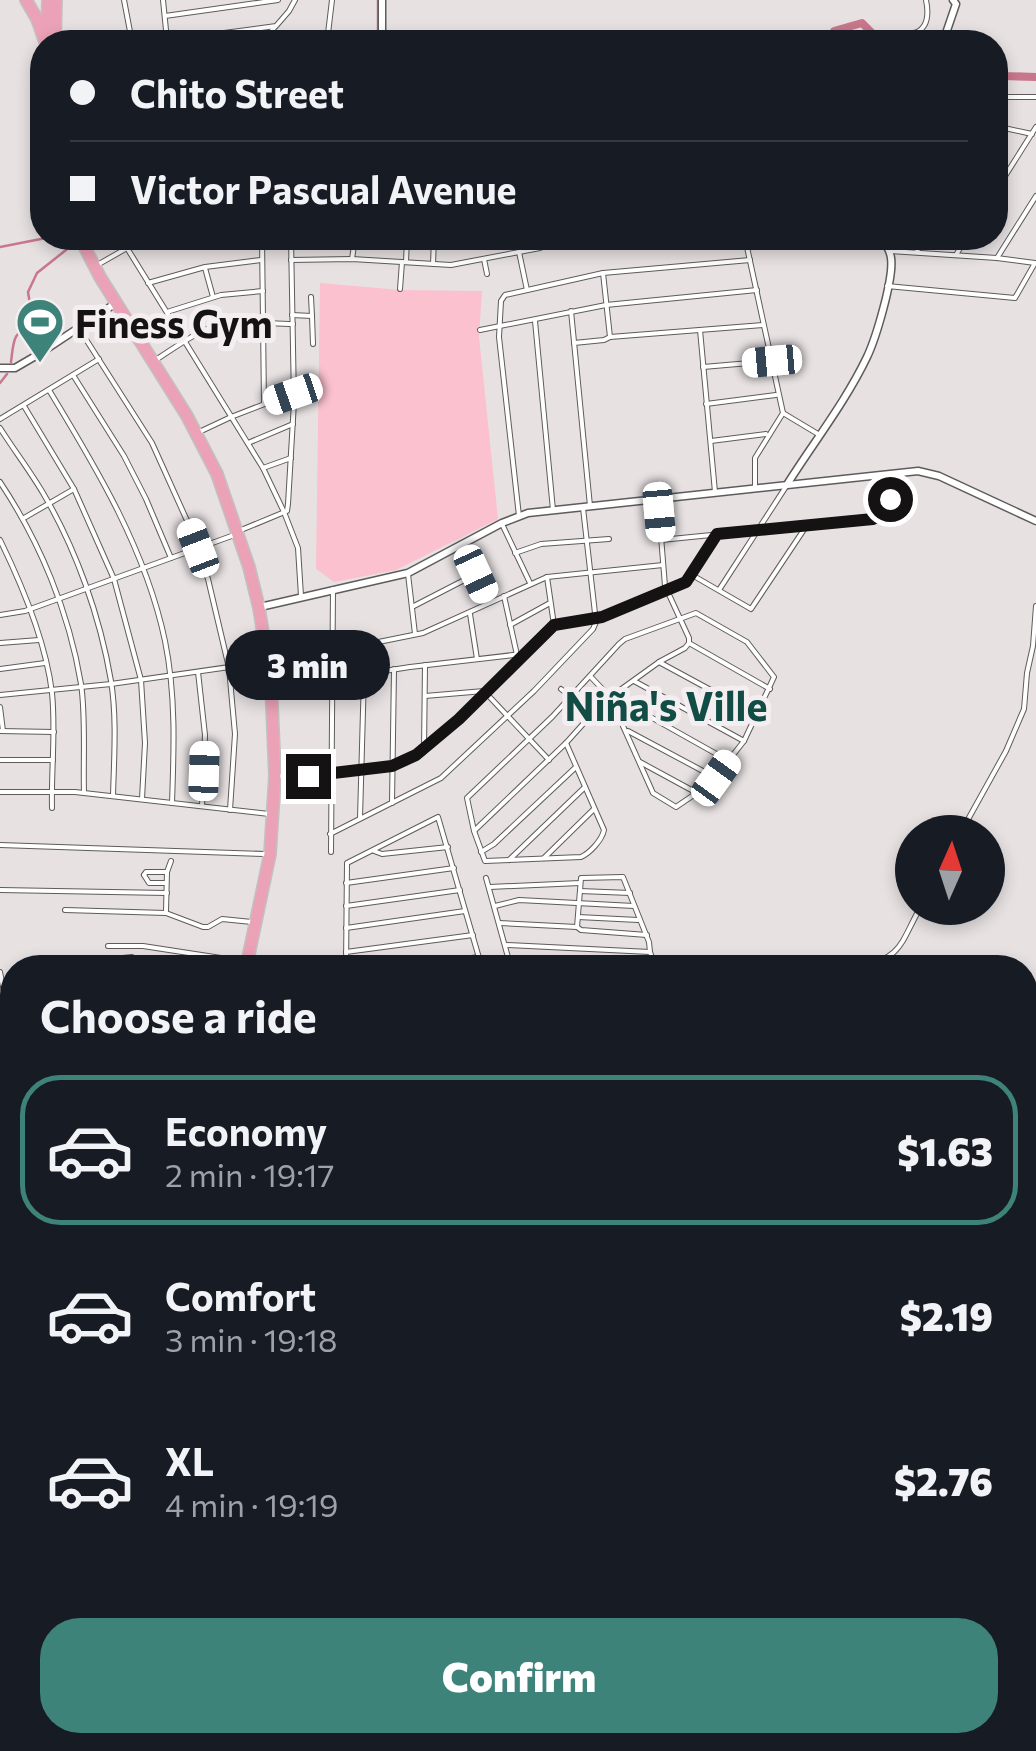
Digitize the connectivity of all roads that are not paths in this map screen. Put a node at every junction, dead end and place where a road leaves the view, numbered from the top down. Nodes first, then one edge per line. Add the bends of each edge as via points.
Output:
1 (27, 0) edge
2 (124, 0) edge
3 (162, 0) edge
4 (278, 0) edge
5 (295, 0) edge
6 (332, 0) edge
7 (382, 0) edge
8 (926, 0) edge
9 (956, 1) edge
10 (50, 4) edge
11 (165, 16) junction
12 (276, 26) junction
13 (43, 30) edge
14 (49, 30) edge
15 (130, 30) edge
16 (167, 30) edge
17 (249, 30) edge
18 (272, 30) edge
19 (329, 30) edge
20 (382, 30) edge
21 (918, 30) edge
22 (947, 30) edge
23 (1008, 97) edge
24 (1036, 97) edge
25 (1036, 127) edge
26 (1008, 129) edge
27 (1032, 134) junction
28 (1008, 172) edge
29 (1036, 196) edge
30 (1008, 241) edge
31 (79, 250) edge
32 (86, 250) edge
33 (123, 250) edge
34 (128, 250) edge
35 (262, 250) edge
36 (291, 250) edge
37 (354, 250) edge
38 (406, 250) edge
39 (434, 250) edge
40 (526, 250) edge
41 (748, 250) edge
42 (959, 250) edge
43 (1002, 250) edge
44 (518, 252) junction
45 (890, 252) joint
46 (916, 252) joint
47 (956, 255) junction
48 (484, 258) junction
49 (997, 258) junction
50 (352, 259) junction
51 (262, 260) junction
52 (291, 260) junction
53 (750, 260) junction
54 (404, 262) junction
55 (433, 264) junction
56 (94, 266) junction
57 (205, 267) junction
58 (602, 273) junction
59 (487, 274) dead end
60 (148, 283) junction
61 (887, 286) junction
62 (400, 289) dead end
63 (528, 290) junction
64 (757, 290) junction
65 (263, 291) junction
66 (213, 297) junction
67 (311, 297) dead end
68 (115, 304) junction
69 (606, 305) junction
70 (571, 311) junction
71 (166, 312) junction
72 (292, 315) junction
73 (312, 316) junction
74 (535, 318) junction
75 (262, 324) junction
76 (293, 324) junction
77 (500, 326) junction
78 (764, 326) junction
79 (79, 329) junction
80 (480, 330) dead end
81 (700, 330) junction
82 (610, 337) junction
83 (185, 340) junction
84 (574, 343) junction
85 (313, 344) dead end
86 (99, 359) junction
87 (154, 360) junction
88 (772, 361) junction
89 (703, 367) junction
90 (0, 368) edge
91 (73, 376) junction
92 (49, 390) junction
93 (293, 394) junction
94 (778, 395) junction
95 (264, 404) junction
96 (706, 404) junction
97 (24, 406) junction
98 (783, 413) junction
99 (231, 416) junction
100 (0, 419) edge
101 (292, 424) junction
102 (0, 428) edge
103 (196, 432) junction
104 (768, 434) junction
105 (819, 434) junction
106 (711, 441) junction
107 (248, 443) junction
108 (292, 458) junction
109 (264, 468) junction
110 (903, 472) junction
111 (0, 482) edge
112 (788, 484) junction
113 (74, 488) junction
114 (756, 488) junction
115 (221, 490) junction
116 (715, 492) junction
117 (658, 499) junction
118 (48, 504) junction
119 (587, 506) junction
120 (553, 510) junction
121 (284, 512) junction
122 (519, 516) junction
123 (24, 518) junction
124 (1036, 521) edge
125 (502, 523) junction
126 (807, 526) junction
127 (758, 531) junction
128 (237, 533) junction
129 (717, 534) junction
130 (608, 539) dead end
131 (0, 540) edge
132 (661, 540) junction
133 (588, 541) junction
134 (461, 544) junction
135 (198, 548) junction
136 (515, 553) junction
137 (171, 558) junction
138 (663, 565) junction
139 (144, 569) junction
140 (590, 571) junction
141 (408, 573) junction
142 (476, 574) junction
143 (692, 575) junction
144 (547, 576) junction
145 (114, 579) junction
146 (530, 583) junction
147 (86, 589) junction
148 (334, 589) junction
149 (666, 590) junction
150 (719, 590) junction
151 (302, 596) junction
152 (504, 596) junction
153 (59, 599) junction
154 (490, 602) junction
155 (552, 602) junction
156 (1036, 606) edge
157 (412, 607) junction
158 (259, 608) junction
159 (30, 609) junction
160 (470, 613) junction
161 (0, 615) edge
162 (680, 618) junction
163 (595, 619) junction
164 (510, 625) junction
165 (554, 625) junction
166 (415, 634) junction
167 (39, 640) junction
168 (0, 643) edge
169 (689, 643) junction
170 (334, 651) junction
171 (525, 654) junction
172 (517, 655) junction
173 (477, 658) junction
174 (269, 662) junction
175 (658, 662) junction
176 (45, 663) junction
177 (425, 666) junction
178 (229, 668) junction
179 (0, 669) edge
180 (394, 670) junction
181 (198, 672) junction
182 (364, 675) junction
183 (170, 676) junction
184 (590, 676) junction
185 (333, 679) junction
186 (141, 680) junction
187 (633, 680) junction
188 (112, 684) junction
189 (82, 687) junction
190 (561, 688) dead end
191 (770, 689) junction
192 (52, 690) junction
193 (486, 693) junction
194 (0, 695) edge
195 (425, 696) junction
196 (610, 696) junction
197 (570, 697) junction
198 (0, 707) edge
199 (617, 710) junction
200 (758, 715) junction
201 (507, 716) junction
202 (2, 731) edge
203 (626, 731) junction
204 (54, 732) junction
205 (528, 739) junction
206 (744, 742) junction
207 (566, 743) junction
208 (424, 750) junction
209 (0, 760) edge
210 (53, 760) junction
211 (549, 760) junction
212 (638, 760) junction
213 (729, 760) junction
214 (392, 766) junction
215 (576, 767) junction
216 (360, 770) junction
217 (330, 774) junction
218 (276, 776) junction
219 (716, 778) junction
220 (585, 787) junction
221 (52, 791) junction
222 (0, 792) edge
223 (84, 793) junction
224 (697, 794) junction
225 (113, 796) junction
226 (142, 800) junction
227 (172, 803) junction
228 (392, 803) junction
229 (202, 806) junction
230 (52, 808) dead end
231 (594, 809) junction
232 (230, 810) junction
233 (274, 814) junction
234 (970, 815) edge
235 (360, 818) junction
236 (474, 831) junction
237 (330, 834) junction
238 (0, 845) edge
239 (448, 847) junction
240 (372, 850) junction
241 (330, 852) dead end
242 (480, 852) junction
243 (270, 854) junction
244 (509, 860) junction
245 (543, 860) junction
246 (171, 862) dead end
247 (454, 868) junction
248 (167, 872) junction
249 (486, 878) dead end
250 (346, 882) junction
251 (580, 883) junction
252 (167, 884) junction
253 (489, 888) junction
254 (0, 890) edge
255 (460, 890) junction
256 (580, 891) junction
257 (167, 893) junction
258 (630, 893) junction
259 (579, 904) junction
260 (346, 906) junction
261 (494, 906) junction
262 (636, 906) junction
263 (65, 910) dead end
264 (466, 911) junction
265 (166, 913) junction
266 (578, 916) junction
267 (641, 921) junction
268 (257, 922) junction
269 (499, 922) junction
270 (911, 925) edge
271 (578, 927) junction
272 (346, 928) junction
273 (473, 934) junction
274 (647, 935) junction
275 (506, 945) junction
276 (108, 946) dead end
277 (346, 952) joint
278 (650, 952) junction
279 (192, 955) edge
280 (249, 955) edge
281 (478, 955) edge
282 (507, 955) edge
283 (651, 955) edge
284 (891, 955) edge

1 - 10 highway
1 - 13 highway
2 - 15 street
3 - 11 street
4 - 11 street
5 - 12 street
6 - 19 street
7 - 20 street
8 - 21 street via 929,14
9 - 22 street
10 - 14 highway
11 - 16 street
12 - 17 street
12 - 18 street
23 - 24 street
25 - 27 street
26 - 27 street
27 - 28 street
29 - 30 street
31 - 68 highway
32 - 56 highway
33 - 56 street
34 - 60 street
35 - 51 street
36 - 52 street
37 - 50 street
38 - 54 street
39 - 55 street
40 - 44 street
41 - 53 street
42 - 47 street
43 - 49 street
44 - 48 street
44 - 63 street
45 - 46 street
45 - 61 street
46 - 47 street
47 - 49 street
48 - 55 street
48 - 59 street
49 - 61 street via 1035,263 1014,298
50 - 52 street
50 - 54 street
51 - 57 street
51 - 65 street
52 - 72 street
53 - 58 street
53 - 64 street
54 - 55 street
54 - 62 street
56 - 68 highway
57 - 60 street
57 - 66 street
58 - 63 street
58 - 69 street
60 - 71 street
61 - 105 street via 867,357
63 - 77 street via 502,298
64 - 69 street
64 - 78 street
65 - 66 street
65 - 75 street
66 - 71 street
67 - 73 street
68 - 79 street
68 - 87 highway
68 - 115 highway
69 - 70 street
69 - 82 street
70 - 74 street
70 - 84 street
71 - 83 street
72 - 73 street
72 - 76 street
73 - 85 street
74 - 77 street
74 - 120 street
75 - 76 street
75 - 83 street via 221,325
75 - 95 street
76 - 93 street
77 - 80 street
77 - 122 street
78 - 81 street
78 - 88 street
79 - 86 street
79 - 90 street via 15,368
81 - 82 street
81 - 89 street
82 - 84 street
83 - 87 street
83 - 99 street
84 - 119 street
86 - 91 street
86 - 135 street via 152,444
87 - 103 highway
88 - 89 street
88 - 94 street
89 - 96 street
91 - 92 street
91 - 137 street via 124,456
92 - 97 street
92 - 139 street via 99,472
93 - 95 street
93 - 101 street
94 - 96 street
94 - 98 street
95 - 99 street
96 - 106 street
97 - 100 street
97 - 113 street
98 - 104 street
98 - 105 street
99 - 103 street
99 - 107 street
101 - 107 street
101 - 108 street
102 - 118 street
103 - 115 highway
104 - 106 street
104 - 114 street via 755,458
105 - 112 street
106 - 116 street
107 - 109 street
108 - 109 street
108 - 121 street
109 - 121 street
110 - 112 street
110 - 124 street via 938,476
110 - 126 street via 879,516
111 - 123 street
112 - 114 street
112 - 127 street
113 - 118 street
113 - 145 street
114 - 116 street
115 - 128 highway
116 - 117 street
117 - 119 street
117 - 132 street
118 - 123 street
118 - 147 street
119 - 120 street
119 - 133 street
120 - 122 street
121 - 128 street
121 - 151 street via 298,548
122 - 125 street
123 - 153 street
125 - 134 street
125 - 136 street
126 - 127 street
126 - 150 street via 752,608
127 - 129 street
127 - 150 street
128 - 135 street
128 - 158 highway
129 - 132 street
129 - 143 street
130 - 133 street
131 - 159 street
132 - 138 street
133 - 136 street
133 - 140 street
134 - 141 street
134 - 142 street
135 - 137 street
135 - 178 street
136 - 146 street
137 - 139 street
138 - 140 street
138 - 149 street
139 - 145 street
139 - 183 street
140 - 144 street
140 - 163 street
141 - 148 street
141 - 157 street
142 - 154 street
142 - 157 street
143 - 149 street
143 - 150 street
144 - 146 street
144 - 155 street
145 - 147 street
145 - 186 street
146 - 152 street
147 - 153 street
147 - 188 street
148 - 151 street
148 - 170 street
149 - 162 street
149 - 163 street
151 - 158 street
152 - 154 street
152 - 164 street
153 - 159 street
153 - 189 street
154 - 160 street
155 - 164 street
155 - 165 street
156 - 234 street via 1024,710
157 - 166 street
158 - 174 highway
159 - 161 street
159 - 167 street
160 - 166 street
160 - 173 street
162 - 169 street
162 - 184 street via 625,639
162 - 191 street via 696,613 747,642 774,676
163 - 165 street
163 - 201 street via 573,652
164 - 172 street
165 - 171 street
166 - 170 street
167 - 168 street
167 - 176 street
169 - 175 street
169 - 191 street
170 - 185 street
171 - 172 street
171 - 193 street
172 - 173 street
173 - 177 street
174 - 178 street
174 - 218 highway
175 - 187 street
175 - 200 street
176 - 179 street
176 - 192 street
177 - 180 street
177 - 195 street
178 - 181 street
178 - 232 street via 236,740
180 - 182 street
180 - 214 street
181 - 183 street
181 - 229 street via 205,735
182 - 185 street
182 - 216 street
183 - 186 street
183 - 227 street
184 - 196 street
184 - 197 street
185 - 217 street
186 - 188 street
186 - 226 street
187 - 196 street
187 - 206 street
188 - 189 street
188 - 225 street
189 - 192 street
189 - 223 street
190 - 197 street
191 - 200 street
192 - 194 street
192 - 204 street
193 - 195 street
193 - 201 street
193 - 208 street
195 - 208 street
196 - 199 street
196 - 207 street
197 - 205 street
198 - 202 street
199 - 203 street
199 - 213 street via 631,706
200 - 206 street
201 - 205 street
201 - 228 street via 441,778
202 - 204 street
203 - 212 street
203 - 219 street
204 - 210 street
205 - 211 street
205 - 236 street via 467,798
206 - 213 street
207 - 211 street
207 - 215 street
208 - 214 street
209 - 210 street
210 - 221 street
211 - 236 street
212 - 224 street
212 - 224 street via 662,800 676,806
213 - 219 street
214 - 216 street
214 - 228 street
215 - 220 street
215 - 242 street
216 - 217 street
216 - 235 street
217 - 218 street
217 - 237 street
218 - 233 highway
219 - 224 street
220 - 231 street
220 - 244 street
221 - 222 street
221 - 223 street
221 - 230 street
223 - 225 street
225 - 226 street
226 - 227 street
227 - 229 street
228 - 235 street
229 - 232 street
231 - 245 street
231 - 245 street via 603,836 586,856
232 - 233 street
233 - 243 highway
235 - 237 street
236 - 242 street
237 - 241 street
238 - 243 street
239 - 240 street
239 - 240 street via 438,817
239 - 247 street
240 - 250 street via 347,863
242 - 244 street via 485,861
243 - 268 highway
244 - 245 street
246 - 248 street
247 - 250 street
247 - 255 street
248 - 252 street
248 - 252 street via 144,876
249 - 253 street
250 - 260 street
251 - 253 street
251 - 256 street
251 - 258 street via 584,877 621,876
252 - 257 street
253 - 261 street
254 - 257 street
255 - 260 street
255 - 264 street
256 - 258 street
256 - 259 street
257 - 265 street
258 - 262 street
259 - 261 street via 519,900
259 - 262 street
259 - 266 street
260 - 272 street
261 - 269 street
262 - 267 street
263 - 265 street
264 - 272 street
264 - 273 street
265 - 268 street via 203,927 222,919
266 - 267 street
266 - 271 street
267 - 274 street
268 - 280 highway
269 - 271 street
269 - 275 street
270 - 284 street
271 - 274 street
272 - 277 street
273 - 277 street
273 - 281 street
274 - 278 street
275 - 278 street
275 - 282 street
276 - 279 street
278 - 283 street

